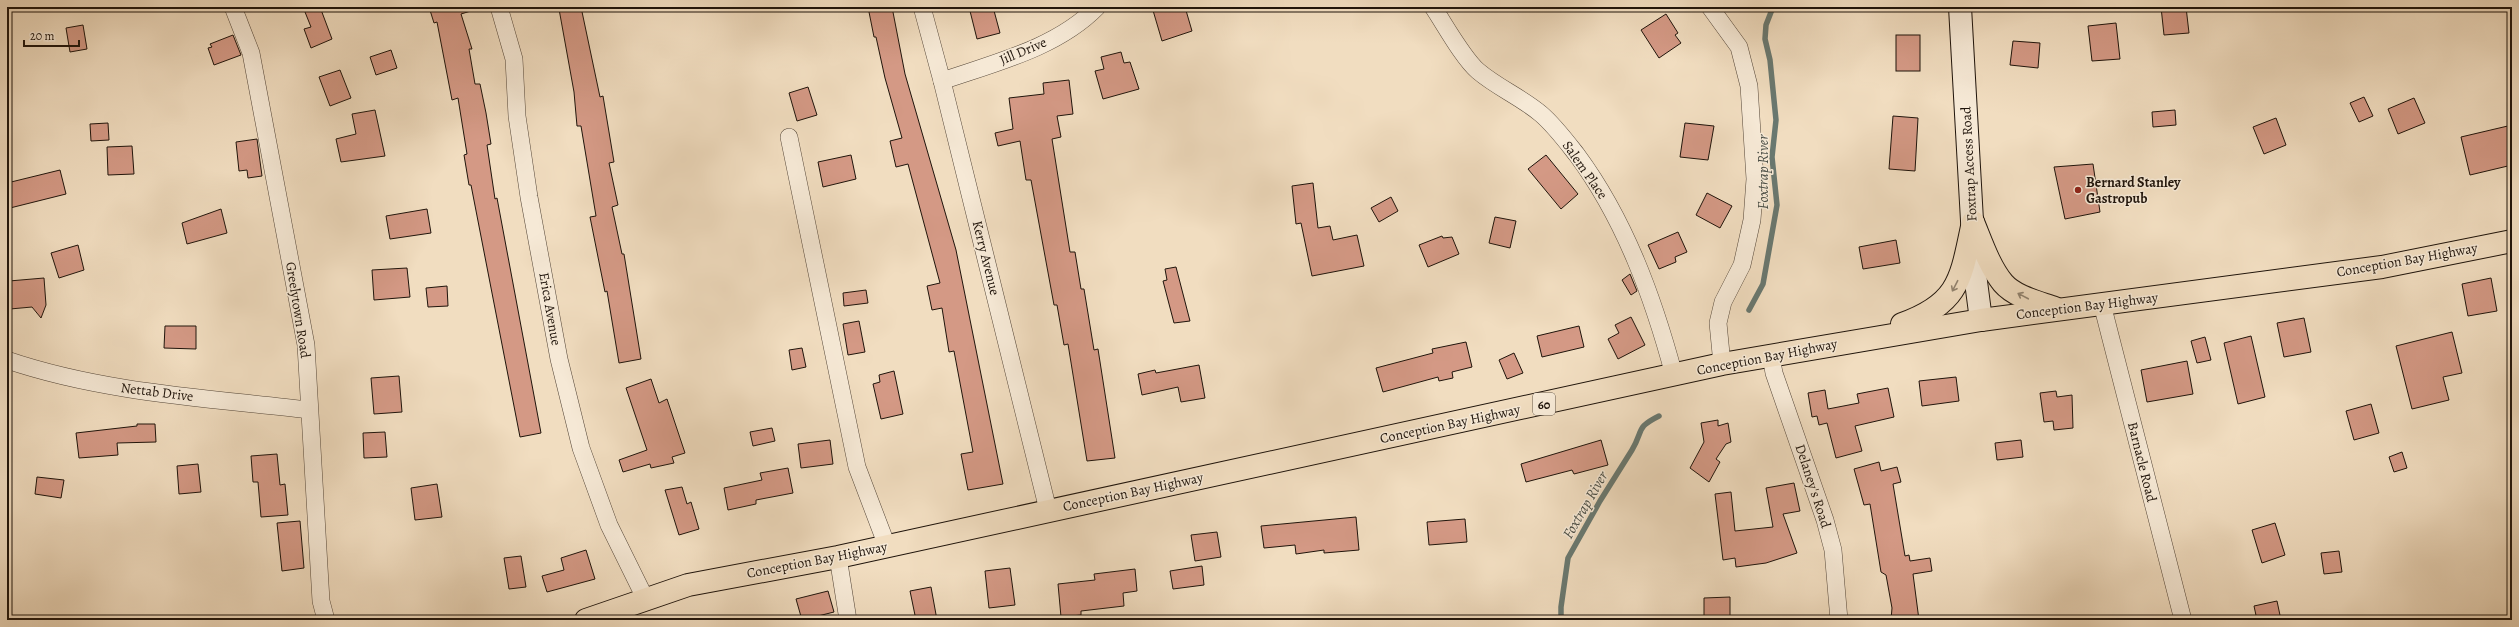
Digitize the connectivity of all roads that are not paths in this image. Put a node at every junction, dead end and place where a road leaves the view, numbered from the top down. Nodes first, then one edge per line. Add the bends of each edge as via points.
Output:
1 (233, 7) edge
2 (498, 7) edge
3 (922, 7) edge
4 (1097, 7) edge
5 (1433, 7) edge
6 (1710, 7) edge
7 (1960, 7) edge
8 (942, 81) junction
9 (789, 137) dead end
10 (1973, 222) junction
11 (2512, 241) edge
12 (2102, 304) junction
13 (2060, 310) junction
14 (1981, 320) junction
15 (1863, 338) junction
16 (1771, 356) junction
17 (7, 360) edge
18 (1722, 364) junction
19 (1674, 375) junction
20 (309, 410) junction
21 (1048, 510) junction
22 (887, 546) junction
23 (838, 557) junction
24 (646, 600) junction
25 (326, 620) edge
26 (586, 620) edge
27 (848, 620) edge
28 (1840, 620) edge
29 (2183, 620) edge

1 - 20 street, Greelytown Road via 251,53 272,158 306,345
2 - 24 street, Erica Avenue via 514,59 518,116 529,197 561,366 581,448 609,525
3 - 8 street, Kerry Avenue
4 - 8 street, Jill Drive via 1053,38 1011,58
5 - 19 street, Salem Place via 1476,70 1496,86 1541,114 1595,180 1639,266 1659,320
6 - 18 street via 1739,47 1749,86 1755,172 1752,220 1742,265 1723,302 1718,323
7 - 10 main road, Foxtrap Access Road
8 - 21 street, Kerry Avenue
9 - 22 street via 857,467
13 -> 10 main road via 2024,298 2003,283
10 - 14 main road, Foxtrap Access Road via 1975,274
10 -> 15 main road via 1956,288 1941,306 1919,318
11 - 12 main road, Conception Bay Highway / 60 via 2382,267
12 - 13 main road, Conception Bay Highway / 60
12 - 29 street, Barnacle Road
13 - 14 main road, Conception Bay Highway / 60
14 - 15 main road, Conception Bay Highway / 60
15 - 16 main road, Conception Bay Highway / 60
16 - 18 main road, Conception Bay Highway / 60
16 - 28 street, Delaney's Road via 1833,550
17 - 20 street, Nettab Drive via 45,373 98,385
18 - 19 main road, Conception Bay Highway / 60
19 - 21 main road, Conception Bay Highway / 60
20 - 25 street, Greelytown Road via 321,601
21 - 22 main road, Conception Bay Highway / 60
22 - 23 main road, Conception Bay Highway / 60
23 - 24 main road, Conception Bay Highway / 60 via 688,585
23 - 27 street
24 - 26 main road, Conception Bay Highway / 60

